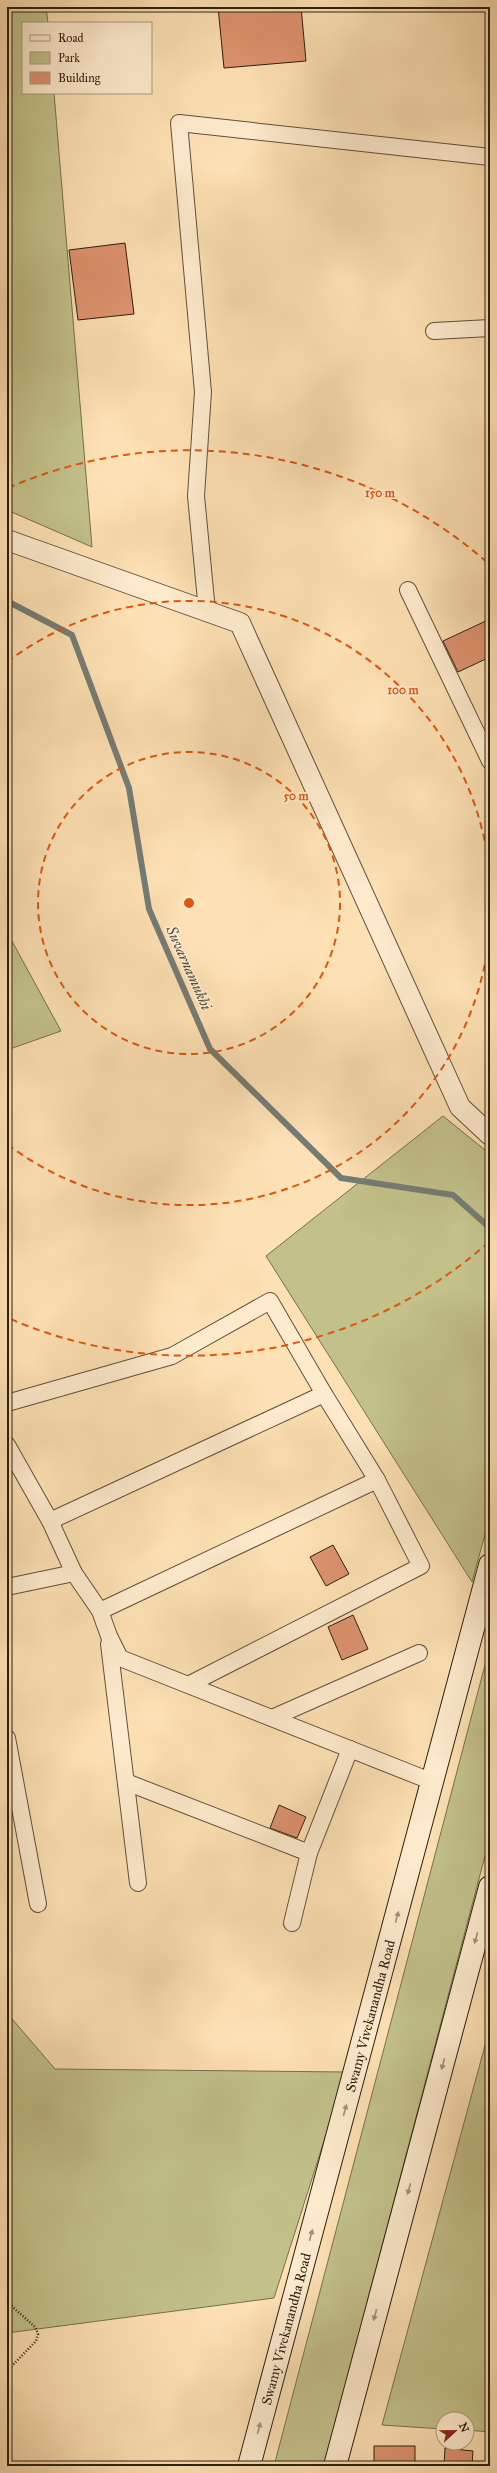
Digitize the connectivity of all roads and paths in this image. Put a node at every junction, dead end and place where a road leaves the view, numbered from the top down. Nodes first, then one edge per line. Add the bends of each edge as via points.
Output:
1 (490, 157) edge
2 (490, 328) edge
3 (434, 331) dead end
4 (7, 540) edge
5 (408, 590) dead end
6 (207, 611) junction
7 (490, 762) edge
8 (490, 1135) edge
9 (324, 1394) junction
10 (7, 1403) edge
11 (7, 1445) edge
12 (377, 1480) junction
13 (50, 1521) junction
14 (490, 1565) edge
15 (74, 1573) junction
16 (7, 1587) edge
17 (100, 1611) junction
18 (109, 1636) junction
19 (419, 1653) dead end
20 (190, 1684) junction
21 (272, 1718) junction
22 (7, 1738) edge
23 (350, 1749) junction
24 (126, 1782) junction
25 (433, 1782) junction
26 (309, 1853) junction
27 (138, 1883) dead end
28 (490, 1887) edge
29 (38, 1904) dead end
30 (292, 1923) dead end
31 (7, 2302) edge
32 (7, 2371) edge
33 (249, 2466) edge
34 (335, 2466) edge

1 - 6 street via 179,123 203,392 196,496
2 - 3 street
4 - 6 street
5 - 7 street
6 - 8 street via 240,623 460,1107
9 - 10 street via 270,1301 172,1356
9 - 12 street
9 - 13 street
11 - 13 street
12 - 17 street
12 - 20 street via 421,1566
13 - 15 street
14 - 25 main road, Swamy Vivekanandha Road
15 - 16 street
15 - 17 street
17 - 18 street
18 - 20 street via 120,1658
18 - 24 street
19 - 21 street
20 - 21 street
21 - 23 street
22 - 29 street
23 - 25 street
23 - 26 street
24 - 26 street
24 - 27 street
33 -> 25 main road, Swamy Vivekanandha Road
26 - 30 street
28 -> 34 main road
31 - 32 path via 35,2327 38,2334 36,2341

